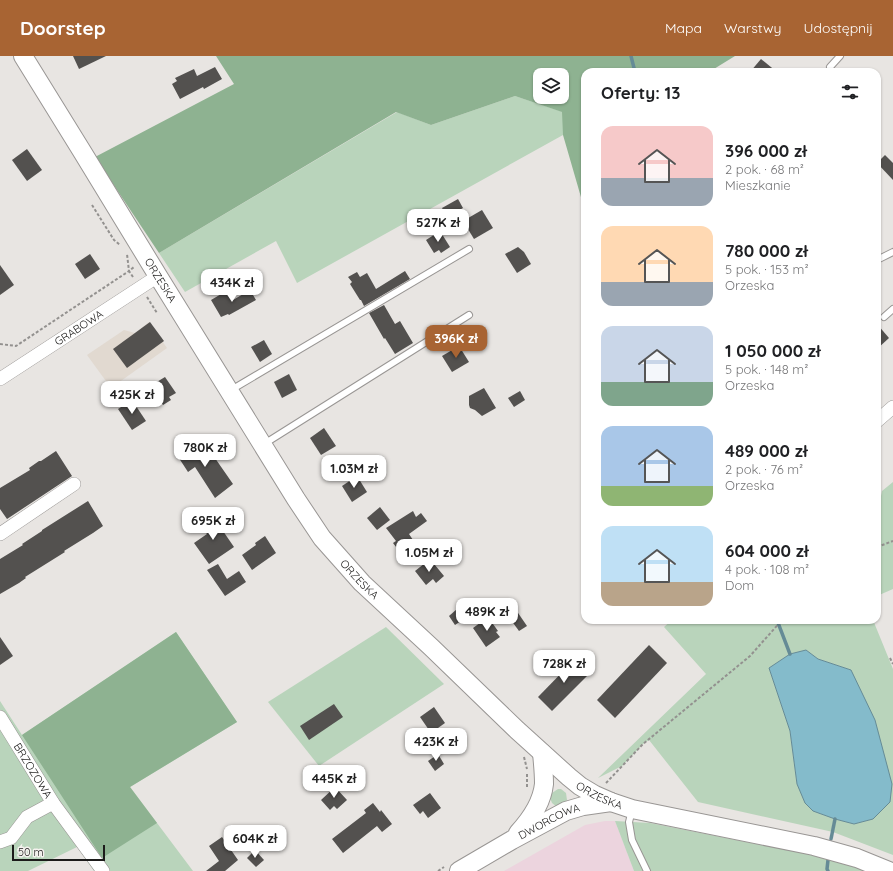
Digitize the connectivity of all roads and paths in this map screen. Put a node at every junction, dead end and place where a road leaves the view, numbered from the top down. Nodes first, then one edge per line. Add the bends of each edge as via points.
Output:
1 (23, 56) edge
2 (840, 56) edge
3 (830, 67) dead end
4 (126, 248) dead end
5 (469, 249) dead end
6 (893, 252) edge
7 (881, 258) edge
8 (158, 276) junction
9 (893, 309) edge
10 (469, 315) dead end
11 (884, 317) dead end
12 (0, 344) edge
13 (0, 379) edge
14 (230, 391) junction
15 (893, 407) edge
16 (881, 418) edge
17 (263, 445) junction
18 (74, 484) dead end
19 (0, 534) edge
20 (893, 541) edge
21 (881, 546) edge
22 (778, 624) edge
23 (890, 658) dead end
24 (893, 664) edge
25 (0, 717) edge
26 (521, 752) dead end
27 (542, 753) junction
28 (574, 781) junction
29 (537, 793) junction
30 (603, 799) junction
31 (53, 803) junction
32 (632, 809) junction
33 (563, 813) junction
34 (512, 840) junction
35 (0, 842) edge
36 (103, 871) edge
37 (459, 871) edge
38 (647, 871) edge
39 (889, 871) edge

1 - 8 street, ORZESKA
2 - 3 lane
4 - 12 path via 129,271 16,346
5 - 14 lane
6 - 7 lane
8 - 13 street, GRABOWA
8 - 14 street, ORZESKA
9 - 11 lane
10 - 17 lane
14 - 17 street, ORZESKA
15 - 16 street
17 - 27 street, ORZESKA via 322,538 357,577
18 - 19 street
20 - 21 path
22 - 30 path via 750,656 643,744
23 - 24 path
25 - 31 street, BRZOZOWA
26 - 29 path
27 - 28 street, ORZESKA
27 - 29 street, DWORCOWA via 544,784
28 - 29 street via 556,781
28 - 30 street, ORZESKA
28 - 33 street via 576,800
29 - 33 street via 543,808 550,813
29 - 34 street, DWORCOWA via 534,813
30 - 32 street, ORZESKA
30 - 33 street, DWORCOWA
31 - 35 street, BRZOZOWA via 27,817 11,838
31 - 36 street, BRZOZOWA
32 - 38 lane via 629,822 632,840
32 - 39 street, ORZESKA via 814,846 857,858
33 - 34 street, DWORCOWA
34 - 37 street, DWORCOWA

